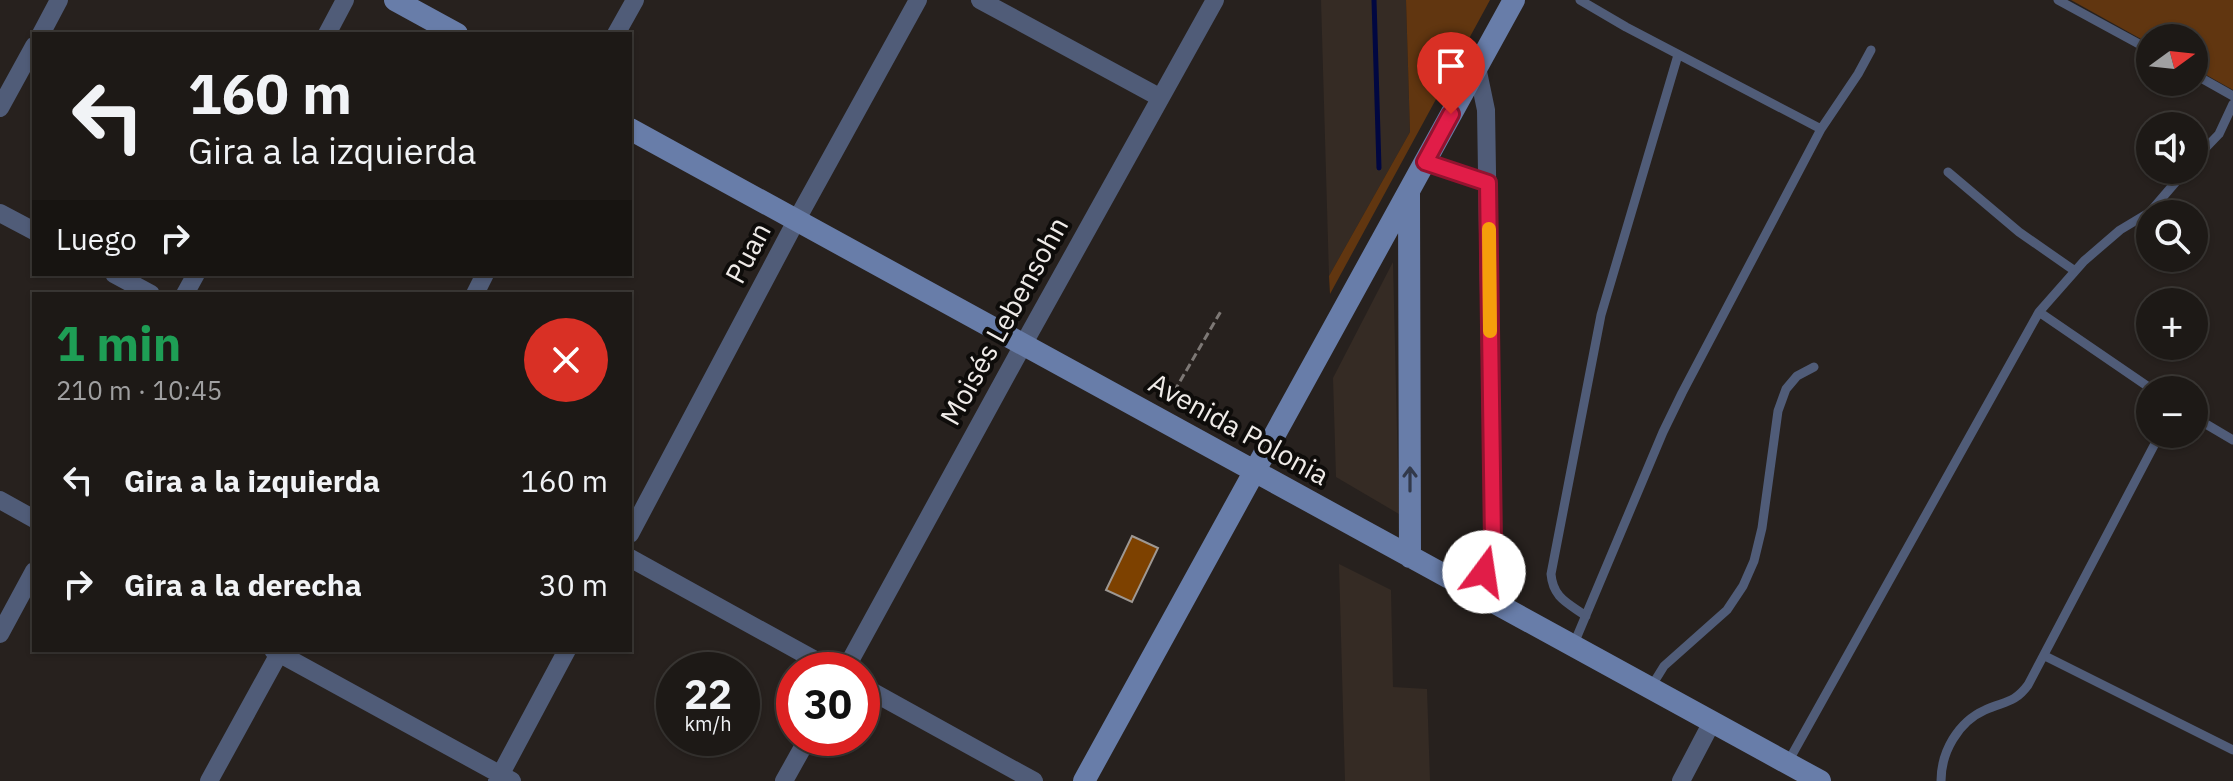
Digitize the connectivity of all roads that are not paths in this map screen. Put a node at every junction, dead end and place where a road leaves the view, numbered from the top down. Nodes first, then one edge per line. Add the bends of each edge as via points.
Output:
1 (59, 0) edge
2 (345, 0) edge
3 (395, 0) edge
4 (635, 0) edge
5 (918, 0) edge
6 (980, 0) edge
7 (1215, 0) edge
8 (1514, 0) edge
9 (1580, 0) edge
10 (2058, 0) edge
11 (42, 32) edge
12 (328, 32) edge
13 (453, 32) edge
14 (617, 32) edge
15 (2136, 42) edge
16 (32, 50) edge
17 (1871, 50) dead end
18 (1678, 55) junction
19 (1477, 67) junction
20 (2208, 82) edge
21 (2233, 96) edge
22 (1159, 97) junction
23 (2233, 104) edge
24 (0, 108) edge
25 (1821, 129) junction
26 (632, 130) edge
27 (2208, 145) edge
28 (1425, 162) junction
29 (1948, 172) dead end
30 (1488, 183) junction
31 (2174, 184) edge
32 (1409, 190) junction
33 (0, 213) edge
34 (796, 221) junction
35 (32, 230) edge
36 (2075, 271) junction
37 (118, 276) edge
38 (147, 292) edge
39 (2039, 312) junction
40 (1023, 345) junction
41 (1814, 367) dead end
42 (2136, 378) edge
43 (2208, 425) edge
44 (2233, 440) edge
45 (2153, 448) edge
46 (1255, 473) junction
47 (0, 500) edge
48 (32, 518) edge
49 (632, 530) edge
50 (1410, 557) junction
51 (632, 559) edge
52 (32, 575) edge
53 (1477, 594) junction
54 (1586, 616) junction
55 (0, 634) edge
56 (1573, 646) junction
57 (277, 652) edge
58 (280, 652) edge
59 (566, 652) edge
60 (800, 652) edge
61 (855, 652) edge
62 (2045, 656) junction
63 (1650, 688) junction
64 (880, 696) edge
65 (1712, 722) junction
66 (2233, 750) edge
67 (798, 756) edge
68 (1787, 763) junction
69 (503, 779) edge
70 (209, 781) edge
71 (784, 781) edge
72 (1034, 781) edge
73 (1084, 781) edge
74 (1681, 781) edge
75 (1820, 781) edge
76 (1941, 781) edge

1 - 11 street
2 - 12 street
3 - 13 main road
4 - 14 street
5 - 34 street, Puan
6 - 22 street
7 - 22 street, Moisés Lebensohn
8 - 19 main road
9 - 18 lane
10 - 15 lane
16 - 24 street
17 - 25 lane
18 - 25 lane
18 - 54 lane via 1601,315 1551,574 1556,594
19 - 28 main road
19 - 30 street via 1486,110
20 - 21 lane
22 - 40 street, Moisés Lebensohn
23 - 27 lane
25 - 54 lane via 1663,432
26 - 34 main road, Avenida Polonia
28 - 30 street
28 - 32 main road
29 - 36 lane
30 - 53 street via 1493,543
31 - 36 lane via 2150,212 2120,230
32 - 46 main road
50 -> 32 main road
33 - 35 street
34 - 40 main road, Avenida Polonia
34 - 49 street, Puan
36 - 39 lane
37 - 38 street
39 - 42 lane
39 - 68 lane
40 - 46 main road, Avenida Polonia
40 - 61 street, Moisés Lebensohn
41 - 63 lane via 1786,389 1778,411 1762,528 1743,586 1727,610 1664,666
43 - 44 lane
45 - 62 lane
46 - 50 main road, Avenida Polonia
46 - 73 main road
47 - 48 street
50 - 53 main road, Avenida Polonia
51 - 60 street
52 - 55 street
53 - 56 main road, Avenida Polonia
54 - 56 lane
56 - 63 main road, Avenida Polonia
57 - 70 street
58 - 69 street
59 - 69 street
62 - 66 lane
62 - 76 lane via 2019,697 1986,709 1953,739 1941,764
63 - 65 main road, Avenida Polonia
64 - 72 street
65 - 68 main road, Avenida Polonia
65 - 74 street
67 - 71 street
68 - 75 main road, Avenida Polonia

